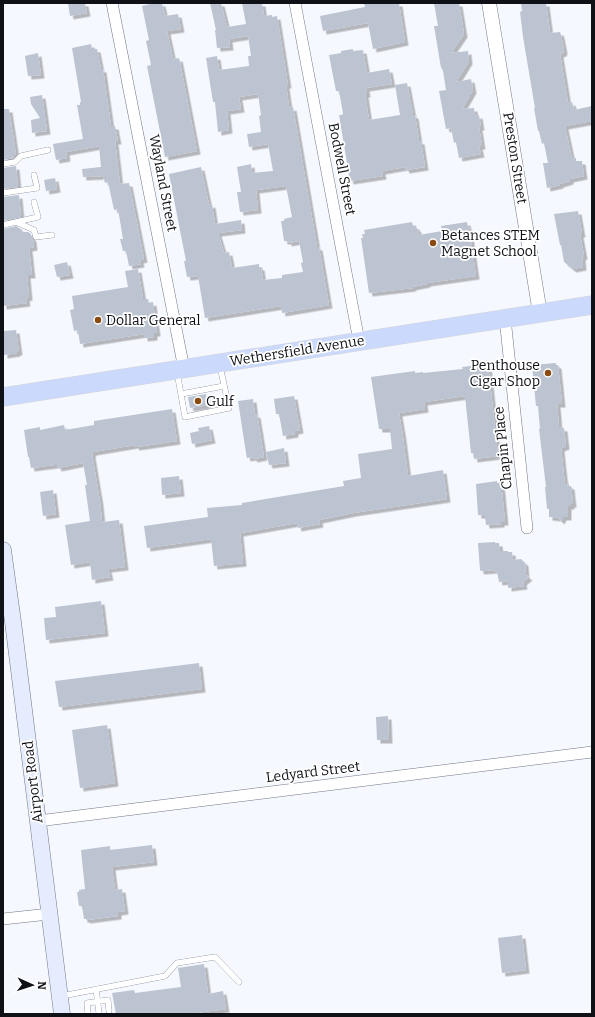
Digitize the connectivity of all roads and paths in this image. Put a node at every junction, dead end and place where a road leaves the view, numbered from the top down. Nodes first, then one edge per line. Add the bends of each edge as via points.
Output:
1 (112, 3) edge
2 (295, 3) edge
3 (489, 3) edge
4 (48, 150) dead end
5 (3, 164) edge
6 (34, 175) dead end
7 (3, 194) edge
8 (34, 202) dead end
9 (16, 222) junction
10 (3, 225) edge
11 (52, 235) dead end
12 (592, 305) edge
13 (540, 313) junction
14 (505, 318) junction
15 (358, 341) junction
16 (220, 363) junction
17 (180, 369) junction
18 (224, 386) junction
19 (181, 394) junction
20 (3, 397) edge
21 (527, 528) dead end
22 (3, 550) edge
23 (592, 752) edge
24 (38, 821) junction
25 (49, 914) junction
26 (3, 919) edge
27 (239, 982) dead end
28 (96, 989) junction
29 (59, 996) junction
30 (97, 1001) junction
31 (109, 1011) dead end
32 (99, 1013) dead end
33 (62, 1014) edge
34 (88, 1014) edge

1 - 17 street, Wayland Street
2 - 15 street, Bodwell Street
3 - 13 street, Preston Street
4 - 5 lane via 21,156 15,162
6 - 7 lane via 37,188
8 - 9 lane via 38,217
9 - 10 lane
9 - 11 lane via 34,230 36,237
12 - 13 main road, Wethersfield Avenue
13 - 14 main road, Wethersfield Avenue
14 - 15 main road, Wethersfield Avenue
14 - 21 street, Chapin Place
15 - 16 main road, Wethersfield Avenue
16 - 17 main road, Wethersfield Avenue
16 - 18 lane
17 - 19 lane
17 - 20 main road, Wethersfield Avenue
18 - 19 lane
18 - 19 lane via 229,408 185,417
22 - 24 main road, Airport Road
23 - 24 street, Ledyard Street
24 - 25 main road, Airport Road
25 - 26 street
25 - 29 main road, Airport Road
27 - 28 lane via 216,957 177,963 165,976
28 - 29 lane
28 - 30 lane
29 - 33 main road, Airport Road
30 - 31 lane via 108,1000
30 - 32 lane
30 - 34 lane via 87,1003

